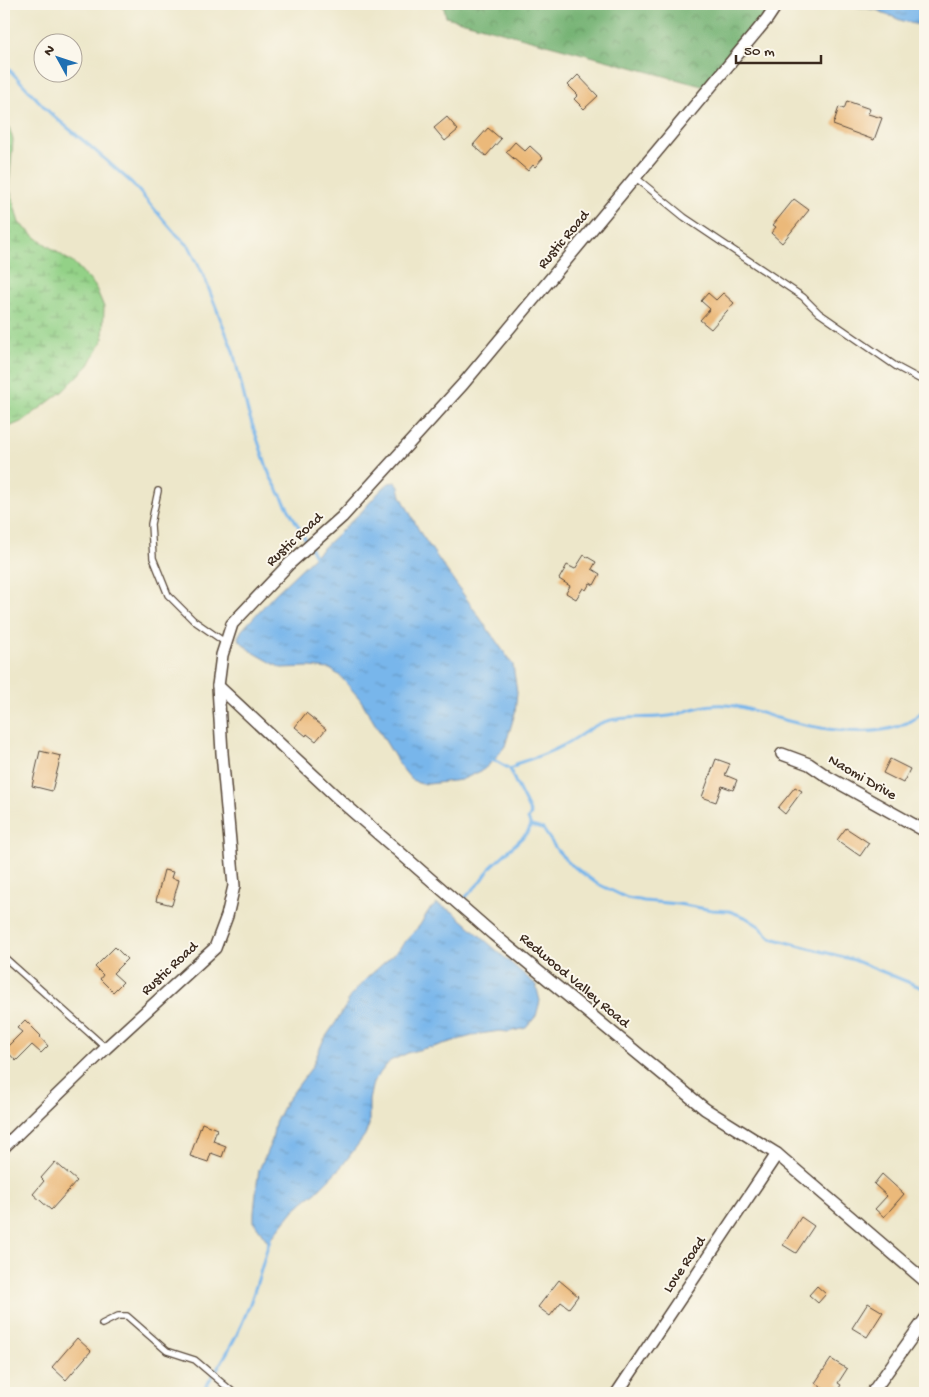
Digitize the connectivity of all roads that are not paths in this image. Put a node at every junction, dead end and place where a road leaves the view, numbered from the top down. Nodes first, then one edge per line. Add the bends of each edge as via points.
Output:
1 (777, 4) edge
2 (635, 177) junction
3 (925, 382) edge
4 (158, 492) dead end
5 (226, 644) junction
6 (218, 686) junction
7 (782, 754) dead end
8 (925, 831) edge
9 (4, 957) edge
10 (106, 1048) junction
11 (4, 1147) edge
12 (777, 1154) junction
13 (925, 1281) edge
14 (925, 1319) edge
15 (102, 1324) dead end
16 (234, 1393) edge
17 (617, 1393) edge
18 (872, 1393) edge

1 - 2 street, Rustic Road
2 - 3 lane via 684,217 803,297 819,313 897,367
2 - 5 street, Rustic Road via 462,384 342,517 251,602 232,624
4 - 5 lane via 151,524 153,558 168,595 193,620
5 - 6 street, Rustic Road
6 - 10 street, Rustic Road via 234,886 227,916 215,948
6 - 12 street, Redwood Valley Road via 342,802 493,934 704,1109
7 - 8 street, Naomi Drive via 809,764
9 - 10 lane
10 - 11 street, Rustic Road
12 - 13 street, Redwood Valley Road
12 - 17 street, Love Road
14 - 18 street
15 - 16 lane via 118,1316 127,1316 166,1351 195,1360

